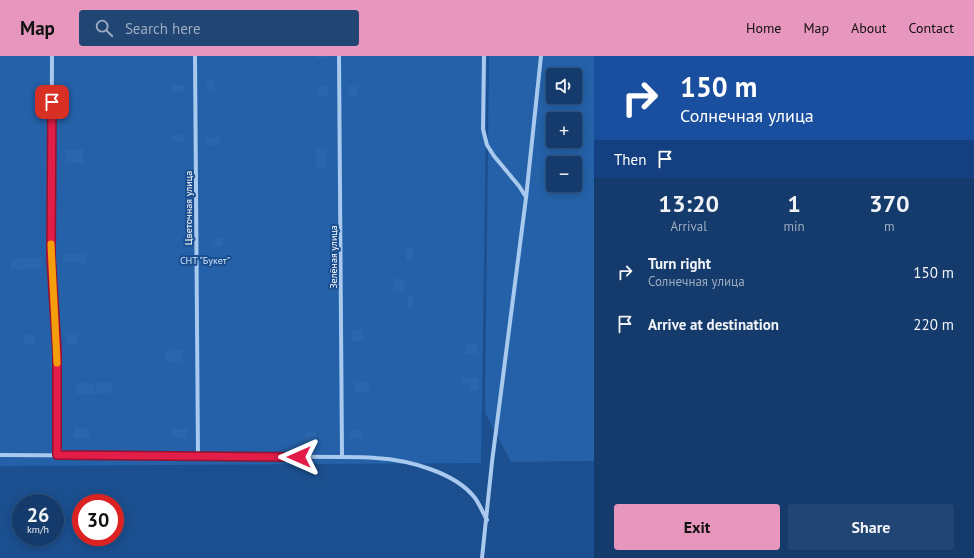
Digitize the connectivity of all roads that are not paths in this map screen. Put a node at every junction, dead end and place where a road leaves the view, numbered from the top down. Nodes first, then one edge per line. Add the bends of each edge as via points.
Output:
1 (52, 56) edge
2 (196, 56) edge
3 (339, 56) edge
4 (484, 56) edge
5 (541, 56) edge
6 (526, 198) junction
7 (0, 455) edge
8 (57, 455) junction
9 (198, 456) junction
10 (342, 457) junction
11 (487, 520) junction
12 (482, 558) edge

1 - 8 street via 51,257 57,352
2 - 9 street, Цветочная улица
3 - 10 street, Зелёная улица
4 - 6 street via 483,129 487,145
5 - 6 street
6 - 11 street via 492,462
7 - 8 street
8 - 9 street
9 - 10 street
10 - 11 street via 399,460 444,475 456,481 475,498
11 - 12 street

